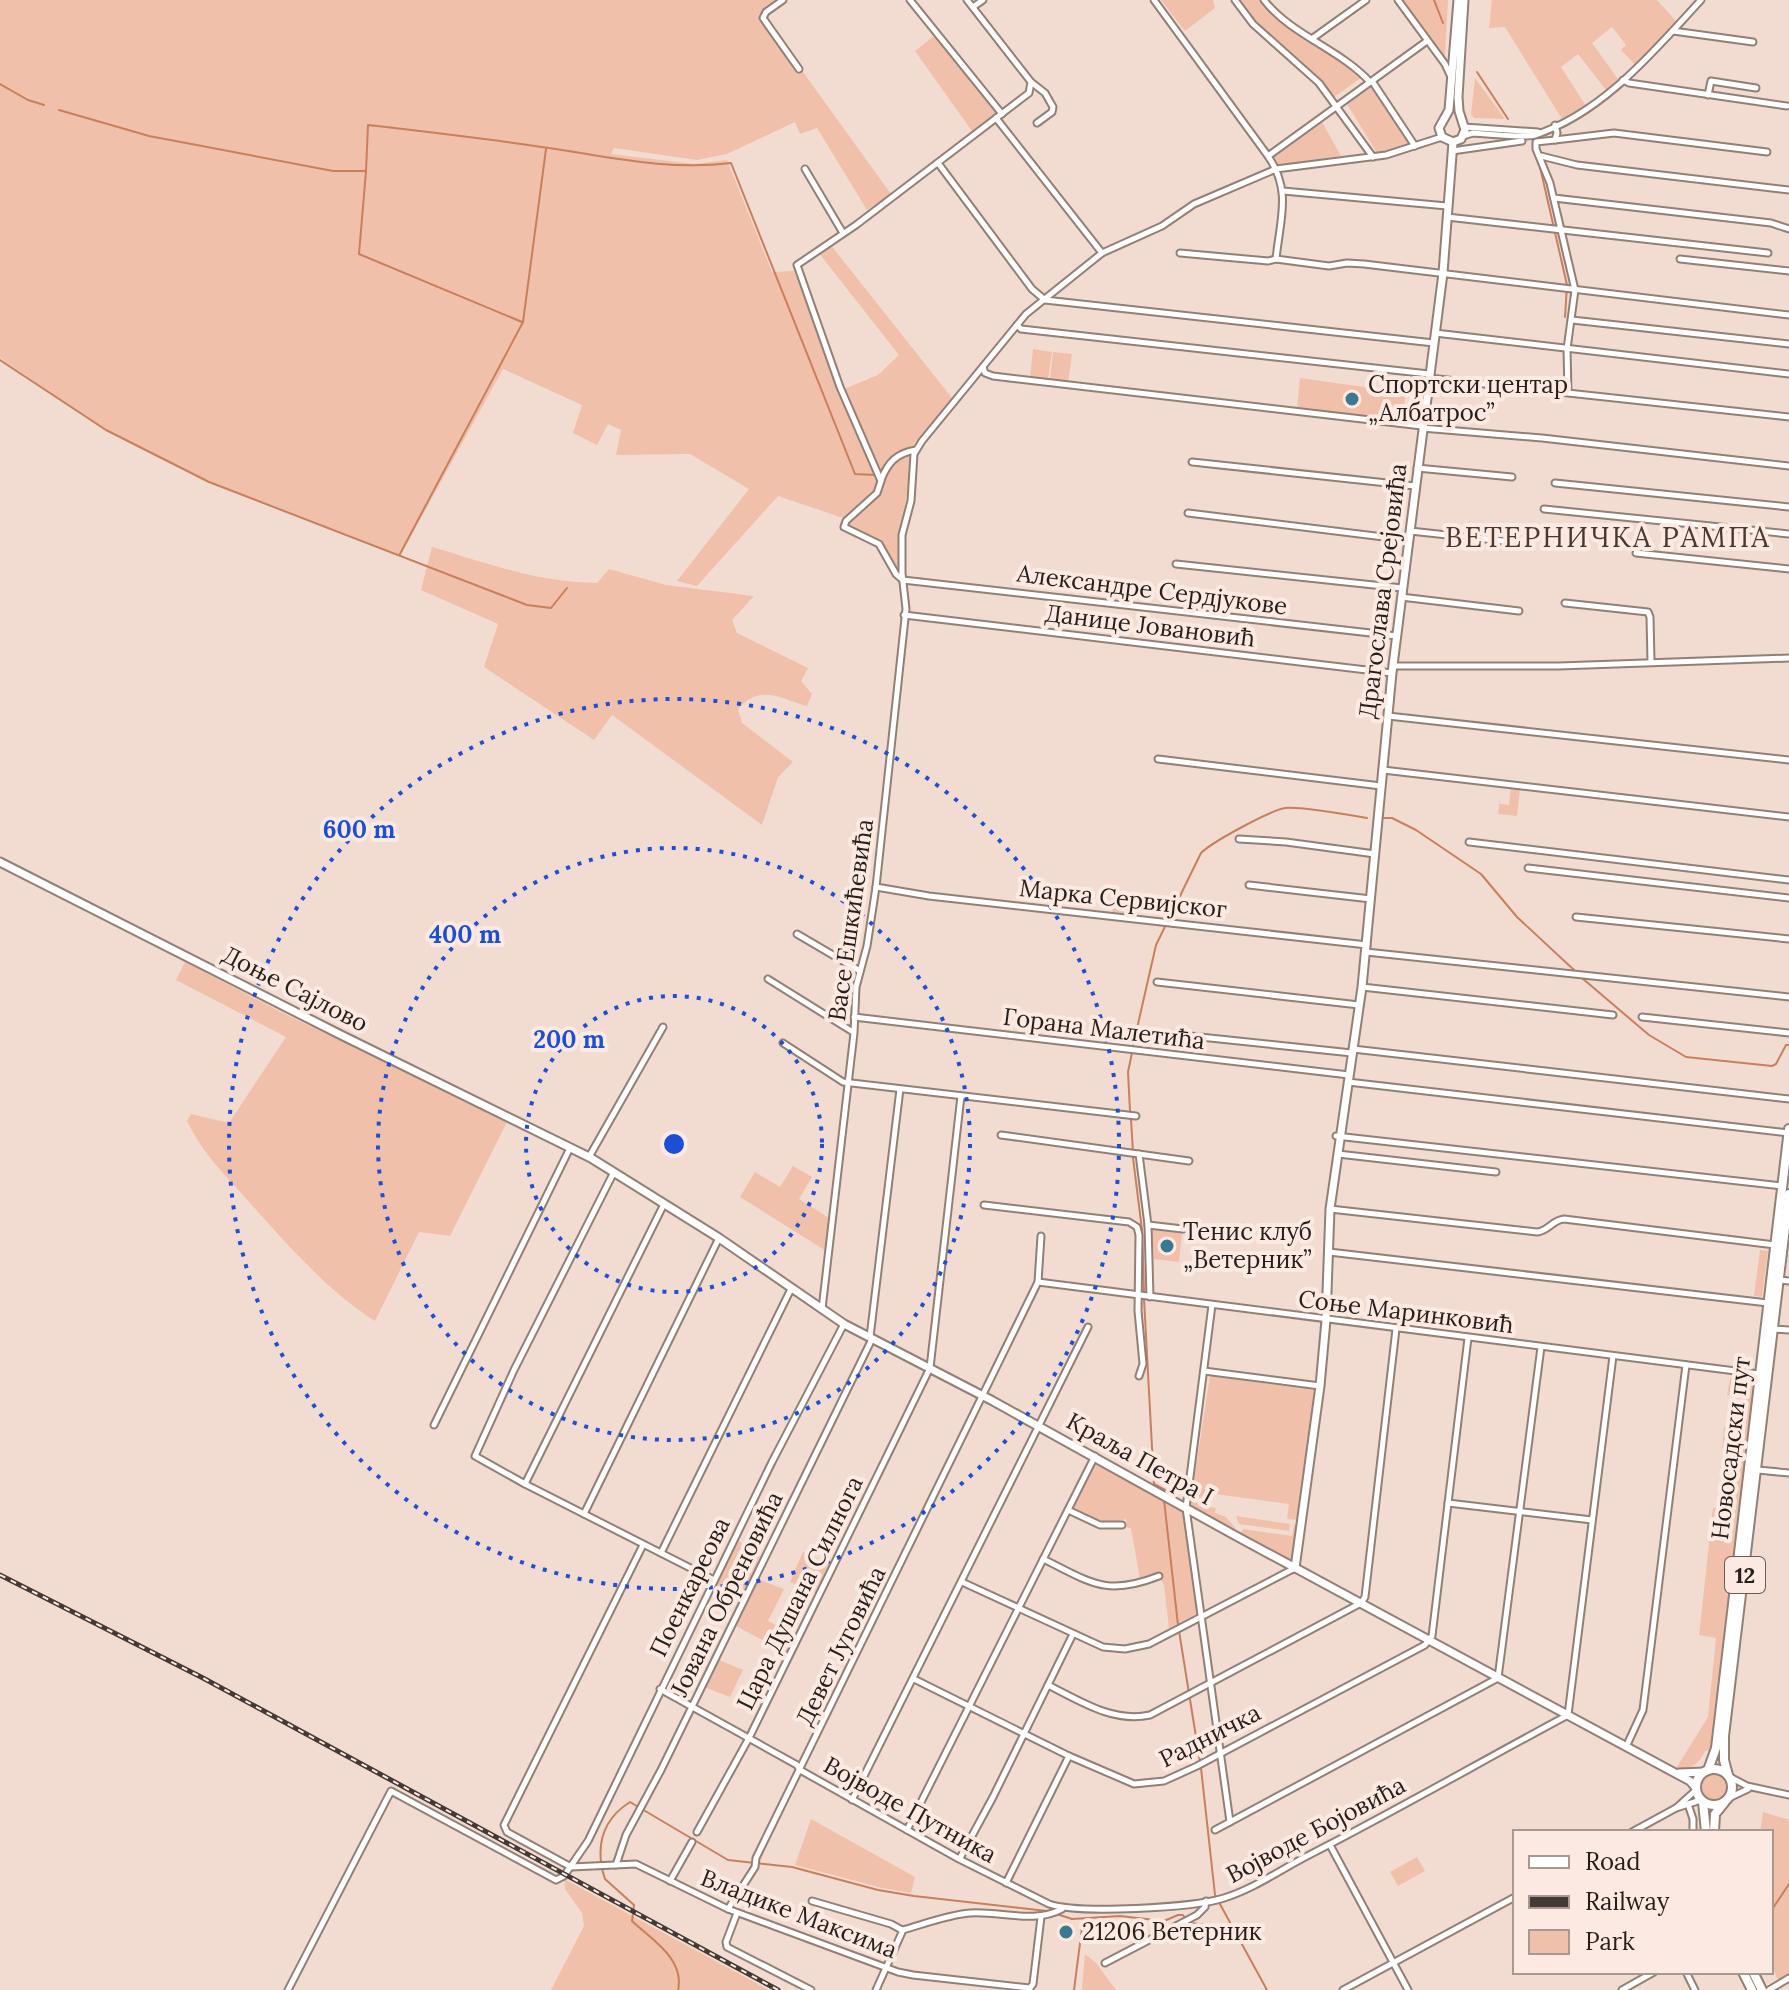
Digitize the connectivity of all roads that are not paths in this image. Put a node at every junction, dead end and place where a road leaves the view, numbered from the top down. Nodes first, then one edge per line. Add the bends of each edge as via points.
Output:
1 (783, 0) edge
2 (910, 0) edge
3 (968, 0) edge
4 (983, 0) edge
5 (1154, 0) edge
6 (1235, 0) edge
7 (1264, 0) edge
8 (1366, 0) edge
9 (1398, 0) edge
10 (1458, 0) edge
11 (1464, 0) edge
12 (1701, 0) edge
13 (973, 7) junction
14 (1672, 31) junction
15 (1313, 38) junction
16 (1427, 41) junction
17 (1753, 42) dead end
18 (1449, 63) junction
19 (799, 69) dead end
20 (1623, 80) junction
21 (1031, 82) junction
22 (1371, 82) junction
23 (1756, 88) dead end
24 (1708, 95) junction
25 (1337, 106) junction
26 (1787, 106) edge
27 (999, 116) junction
28 (1445, 119) junction
29 (1037, 123) dead end
30 (1555, 125) junction
31 (1439, 128) junction
32 (1463, 128) junction
33 (1442, 137) junction
34 (1555, 140) junction
35 (1522, 141) dead end
36 (1418, 144) junction
37 (1453, 146) junction
38 (1767, 152) dead end
39 (1268, 156) junction
40 (1541, 156) junction
41 (1373, 157) junction
42 (938, 163) junction
43 (805, 169) dead end
44 (1276, 169) junction
45 (1789, 190) edge
46 (1283, 191) junction
47 (1554, 198) junction
48 (1447, 206) junction
49 (1447, 217) junction
50 (1556, 229) junction
51 (1789, 229) edge
52 (843, 233) junction
53 (1102, 253) junction
54 (1180, 253) dead end
55 (1768, 253) dead end
56 (1276, 259) junction
57 (1680, 259) dead end
58 (1789, 271) edge
59 (1443, 273) junction
60 (1569, 289) junction
61 (1045, 300) junction
62 (1789, 315) edge
63 (1572, 320) junction
64 (1017, 325) junction
65 (1435, 333) junction
66 (1434, 343) junction
67 (1789, 344) edge
68 (1567, 349) junction
69 (983, 367) junction
70 (1789, 374) edge
71 (1429, 376) junction
72 (1568, 392) junction
73 (1789, 417) edge
74 (1422, 427) junction
75 (916, 450) junction
76 (1192, 462) dead end
77 (1789, 466) edge
78 (1417, 468) junction
79 (1512, 477) dead end
80 (881, 481) junction
81 (1555, 483) dead end
82 (1415, 486) junction
83 (1789, 507) edge
84 (1544, 509) dead end
85 (1188, 513) dead end
86 (1789, 534) edge
87 (1408, 535) junction
88 (1522, 543) dead end
89 (1636, 553) dead end
90 (1176, 564) dead end
91 (1789, 569) edge
92 (903, 580) junction
93 (1402, 593) junction
94 (1565, 603) dead end
95 (1519, 611) dead end
96 (904, 615) junction
97 (1397, 636) junction
98 (1789, 658) edge
99 (1651, 662) junction
100 (1393, 670) junction
101 (1388, 716) junction
102 (1158, 759) dead end
103 (1789, 760) edge
104 (1383, 770) junction
105 (1381, 786) junction
106 (1789, 817) edge
107 (1239, 839) dead end
108 (1469, 842) dead end
109 (1376, 854) junction
110 (0, 862) edge
111 (1528, 868) dead end
112 (1789, 880) edge
113 (1249, 885) dead end
114 (876, 887) junction
115 (1789, 898) edge
116 (1372, 899) junction
117 (1576, 917) dead end
118 (797, 934) dead end
119 (1789, 939) edge
120 (1367, 948) junction
121 (860, 971) junction
122 (768, 979) dead end
123 (1157, 982) dead end
124 (1362, 987) junction
125 (1789, 997) edge
126 (1359, 1005) junction
127 (1613, 1015) dead end
128 (854, 1017) junction
129 (1642, 1017) dead end
130 (663, 1027) dead end
131 (854, 1033) junction
132 (1162, 1033) dead end
133 (1789, 1033) edge
134 (783, 1043) dead end
135 (1352, 1051) junction
136 (1349, 1078) junction
137 (847, 1082) junction
138 (900, 1089) junction
139 (961, 1096) junction
140 (1789, 1099) edge
141 (1136, 1116) dead end
142 (1789, 1131) edge
143 (1001, 1135) dead end
144 (1338, 1136) junction
145 (572, 1148) junction
146 (1139, 1154) junction
147 (1337, 1154) junction
148 (589, 1157) junction
149 (1189, 1161) dead end
150 (614, 1172) junction
151 (1496, 1172) dead end
152 (1783, 1186) junction
153 (1789, 1194) edge
154 (664, 1204) junction
155 (984, 1205) dead end
156 (1788, 1208) edge
157 (1330, 1209) junction
158 (1148, 1225) junction
159 (1183, 1229) dead end
160 (1041, 1236) dead end
161 (719, 1238) junction
162 (1786, 1239) edge
163 (1775, 1245) junction
164 (1328, 1252) junction
165 (1784, 1280) edge
166 (1038, 1282) junction
167 (791, 1289) junction
168 (1138, 1296) junction
169 (1150, 1297) junction
170 (1768, 1303) junction
171 (1212, 1305) junction
172 (822, 1310) junction
173 (1326, 1320) junction
174 (844, 1324) junction
175 (1088, 1327) dead end
176 (1396, 1329) junction
177 (1774, 1329) junction
178 (1789, 1330) edge
179 (871, 1338) junction
180 (1468, 1338) junction
181 (1541, 1347) junction
182 (1613, 1356) junction
183 (1686, 1365) junction
184 (930, 1368) junction
185 (1204, 1371) junction
186 (1764, 1374) junction
187 (1139, 1376) dead end
188 (1320, 1386) junction
189 (983, 1396) junction
190 (434, 1425) dead end
191 (1039, 1426) junction
192 (1095, 1456) junction
193 (1758, 1470) junction
194 (1789, 1473) edge
195 (525, 1484) junction
196 (1448, 1503) junction
197 (1186, 1508) junction
198 (1068, 1510) junction
199 (1520, 1512) junction
200 (584, 1514) junction
201 (1592, 1520) junction
202 (1122, 1525) dead end
203 (643, 1545) junction
204 (661, 1553) junction
205 (1043, 1559) junction
206 (1295, 1568) junction
207 (1159, 1576) dead end
208 (714, 1580) junction
209 (962, 1582) junction
210 (1361, 1603) junction
211 (1018, 1609) junction
212 (1202, 1616) junction
213 (1073, 1634) junction
214 (1430, 1640) junction
215 (1498, 1678) junction
216 (914, 1679) junction
217 (1212, 1683) junction
218 (1048, 1685) junction
219 (660, 1689) junction
220 (692, 1707) junction
221 (968, 1707) junction
222 (1568, 1715) junction
223 (1022, 1734) junction
224 (749, 1738) junction
225 (1626, 1747) junction
226 (1220, 1752) junction
227 (1069, 1756) junction
228 (800, 1770) junction
229 (1706, 1771) junction
230 (1672, 1773) junction
231 (1729, 1776) junction
232 (1696, 1789) junction
233 (1757, 1789) junction
234 (1789, 1795) edge
235 (852, 1800) junction
236 (1727, 1800) junction
237 (1702, 1801) junction
238 (1688, 1804) junction
239 (1676, 1808) junction
240 (1230, 1822) junction
241 (907, 1830) junction
242 (1215, 1830) dead end
243 (1636, 1830) edge
244 (1693, 1830) edge
245 (1706, 1830) edge
246 (1714, 1830) edge
247 (697, 1832) dead end
248 (692, 1842) dead end
249 (1330, 1845) junction
250 (959, 1859) junction
251 (616, 1865) junction
252 (571, 1867) junction
253 (670, 1881) junction
254 (1006, 1883) junction
255 (1513, 1898) edge
256 (812, 1901) dead end
257 (1206, 1901) junction
258 (728, 1909) junction
259 (1057, 1912) junction
260 (737, 1913) junction
261 (1041, 1917) junction
262 (903, 1930) junction
263 (1105, 1963) dead end
264 (1394, 1963) junction
265 (886, 1968) junction
266 (1650, 1974) edge
267 (1789, 1978) edge
268 (288, 1990) edge
269 (811, 1990) edge
270 (876, 1990) edge
271 (1343, 1990) edge
272 (1408, 1990) edge
273 (1622, 1990) edge
274 (1769, 1990) edge

1 - 19 street via 763,18
2 - 27 street
3 - 13 street
4 - 13 street
5 - 39 street
6 - 25 street
7 - 15 street
8 - 15 street
9 - 16 street
10 - 18 street
11 - 32 street via 1458,97
12 - 14 street
13 - 21 street
14 - 17 street
14 - 20 street
15 - 22 street
16 - 18 street
16 - 22 street
18 - 28 street via 1452,79
20 - 24 street
20 - 30 street via 1605,97
21 - 27 street via 1029,93
21 - 29 street via 1053,107
22 - 25 street
22 - 36 street
23 - 24 street via 1711,81
24 - 26 street
25 - 39 street
25 - 41 street
27 - 42 street
27 - 53 street
28 - 31 street
28 - 32 street via 1455,117
30 - 32 street via 1534,135
30 - 34 street
31 - 33 street
31 - 36 street
32 - 37 street
33 - 36 street
33 - 37 street
34 - 38 street via 1614,133
34 - 40 street via 1536,142
35 - 37 street
36 - 41 street
37 - 48 street, Драгослава Срејовића
39 - 44 street
40 - 45 street via 1577,165
40 - 47 street
41 - 44 street
42 - 52 street
42 - 61 street
43 - 52 street
44 - 46 street
44 - 53 street via 1194,204 1162,226
46 - 48 street
46 - 56 street
47 - 50 street
47 - 51 street
48 - 49 street, Драгослава Срејовића
49 - 50 street
49 - 59 street, Драгослава Срејовића
50 - 55 street
50 - 60 street
52 - 80 street via 797,265 840,387
53 - 61 street
54 - 56 street
56 - 59 street
57 - 58 street
59 - 60 street
59 - 65 street, Драгослава Срејовића
60 - 62 street
60 - 63 street
61 - 64 street
61 - 66 street
63 - 67 street
63 - 68 street
64 - 69 street
64 - 71 street
65 - 66 street, Драгослава Срејовића
65 - 68 street
66 - 71 street, Драгослава Срејовића
68 - 70 street
68 - 72 street
69 - 74 street via 990,376
69 - 75 street
71 - 72 street
71 - 74 street, Драгослава Срејовића
72 - 73 street
74 - 77 street
74 - 78 street, Драгослава Срејовића
75 - 80 street via 893,458
75 - 92 street, Васе Ешкићевића via 902,535
76 - 82 street
78 - 79 street
78 - 82 street, Драгослава Срејовића
80 - 92 street via 877,493 844,527 879,544
81 - 83 street
82 - 87 street, Драгослава Срејовића
84 - 86 street
85 - 87 street
87 - 88 street
87 - 93 street, Драгослава Срејовића
89 - 91 street
90 - 93 street
92 - 96 street, Васе Ешкићевића
92 - 97 street, Александре Сердјукове
93 - 95 street
93 - 97 street, Драгослава Срејовића
94 - 99 street via 1648,612
96 - 100 street, Данице Јовановић
96 - 114 street, Васе Ешкићевића
97 - 100 street, Драгослава Срејовића
98 - 99 street, Данице Јовановић
99 - 100 street, Данице Јовановић
100 - 101 street, Драгослава Срејовића
101 - 103 street
101 - 104 street, Драгослава Срејовића
102 - 105 street
104 - 105 street, Драгослава Срејовића
104 - 106 street
105 - 109 street, Драгослава Срејовића
107 - 109 street
108 - 112 street
109 - 116 street, Драгослава Срејовића
110 - 145 street, Доње Сајлово
111 - 115 street
113 - 116 street
114 - 120 street, Марка Сервијског
114 - 121 street, Васе Ешкићевића
116 - 120 street, Драгослава Срејовића
117 - 119 street
118 - 121 street
120 - 124 street, Драгослава Срејовића
120 - 125 street, Марка Сервијског
121 - 128 street, Васе Ешкићевића
122 - 131 street
123 - 126 street
124 - 126 street, Драгослава Срејовића
124 - 127 street
126 - 135 street, Драгослава Срејовића
128 - 131 street, Васе Ешкићевића
128 - 136 street, Горана Малетића
129 - 133 street
130 - 148 street
131 - 137 street, Васе Ешкићевића
132 - 135 street
134 - 137 street
135 - 136 street, Драгослава Срејовића
135 - 140 street
136 - 142 street, Горана Малетића
136 - 144 street, Драгослава Срејовића
137 - 138 street
137 - 172 street, Васе Ешкићевића
138 - 139 street
138 - 179 street, Јована Обреновића
139 - 141 street
139 - 184 street, Цара Душана Силнога
142 - 152 main road, Новосадски пут / 12
143 - 146 street
144 - 147 street, Драгослава Срејовића
144 - 152 street
145 - 148 street, Краља Петра I
145 - 190 street
146 - 149 street
146 - 158 street
147 - 151 street
147 - 157 street, Драгослава Срејовића
148 - 150 street, Краља Петра I
150 - 154 street, Краља Петра I
150 - 195 street via 475,1456
152 - 163 main road, Новосадски пут / 12
153 - 156 main road, Новосадски пут / 12
154 - 161 street, Краља Петра I
154 - 195 street
155 - 168 street via 1132,1223 1139,1235
156 - 162 main road, Новосадски пут / 12
157 - 163 street via 1537,1232 1564,1219
157 - 164 street, Драгослава Срејовића
158 - 159 street
158 - 169 street
160 - 166 street
161 - 167 street, Краља Петра I
161 - 200 street
162 - 165 main road, Новосадски пут / 12
163 - 170 main road, Новосадски пут / 12
164 - 170 street
164 - 173 street, Драгослава Срејовића
165 - 177 main road, Новосадски пут / 12
166 - 168 street, Соње Маринковић
166 - 189 street, Девет Југовића
167 - 172 street, Краља Петра I
167 - 204 street
168 - 169 street, Соње Маринковић
168 - 187 street via 1143,1364
169 - 171 street, Соње Маринковић
170 - 186 main road, Новосадски пут / 12
171 - 173 street, Соње Маринковић
171 - 185 street
172 - 174 street, Краља Петра I
173 - 176 street, Соње Маринковић
173 - 188 street, Драгослава Срејовића
174 - 179 street, Краља Петра I
174 - 208 street, Поенкареова
175 - 191 street
176 - 180 street, Соње Маринковић
176 - 210 street
177 - 178 street
177 - 186 main road, Новосадски пут / 12
179 - 184 street, Краља Петра I
179 - 220 street, Јована Обреновића
180 - 181 street, Соње Маринковић
180 - 196 street
181 - 182 street, Соње Маринковић
181 - 199 street
182 - 183 street, Соње Маринковић
182 - 201 street
183 - 186 street, Соње Маринковић
183 - 225 street via 1643,1710
184 - 189 street, Краља Петра I
184 - 224 street, Цара Душана Силнога
185 - 188 street
185 - 197 street
186 - 193 main road, Новосадски пут / 12
186 - 229 main road, Новосадски пут / 12 via 1716,1748
188 - 206 street, Драгослава Срејовића
189 - 191 street, Краља Петра I
189 - 228 street, Девет Југовића
191 - 192 street, Краља Петра I
191 - 209 street
192 - 197 street, Краља Петра I
192 - 198 street
193 - 194 street, Новосадски пут
193 - 231 main road, Новосадски пут / 12 via 1724,1736
195 - 200 street
196 - 199 street
196 - 214 street
197 - 206 street, Краља Петра I
197 - 212 street
198 - 202 street via 1100,1525
198 - 205 street
199 - 201 street
199 - 215 street
200 - 203 street
201 - 222 street
203 - 204 street
203 - 252 street, Владике Максима via 504,1825 507,1832
204 - 208 street
205 - 207 street via 1108,1587
205 - 211 street
206 - 210 street, Краља Петра I
206 - 212 street
208 - 219 street, Поенкареова
209 - 211 street
209 - 216 street
210 - 214 street, Краља Петра I
210 - 217 street
211 - 213 street
211 - 221 street
212 - 213 street via 1149,1644 1125,1649 1103,1647
212 - 217 street
213 - 218 street
214 - 215 street, Краља Петра I
214 - 226 street, Радничка
215 - 222 street, Краља Петра I
215 - 240 street
216 - 221 street, Радничка
216 - 235 street
217 - 218 street via 1150,1715 1125,1717
217 - 226 street
218 - 223 street
219 - 220 street, Војводе Путника
219 - 252 street, Поенкареова
220 - 224 street, Војводе Путника
220 - 251 street, Јована Обреновића
221 - 223 street, Радничка
221 - 241 street
222 - 225 street, Краља Петра I
222 - 249 street, Војводе Бојовића
223 - 227 street, Радничка
223 - 250 street
224 - 228 street, Војводе Путника
224 - 247 street, Цара Душана Силнога
225 - 230 street, Краља Петра I
226 - 227 street, Радничка via 1168,1780 1140,1785
226 - 240 street
227 - 254 street
228 - 235 street, Војводе Путника
228 - 258 street, Девет Југовића via 755,1867
229 - 230 street
229 - 231 main road
229 - 232 main road, 12
230 - 232 street, Краља Петра I
231 - 233 street
231 - 236 main road, 12 via 1733,1786
232 - 237 main road
232 - 239 street
233 - 234 street
233 - 236 street
235 - 241 street, Војводе Путника
236 - 237 main road via 1716,1806
236 - 246 main road
237 - 238 street
237 - 245 main road
238 - 239 street
238 - 244 street
239 - 243 street
240 - 242 street
241 - 250 street, Војводе Путника
248 - 253 street
249 - 257 street, Војводе Бојовића via 1218,1900
249 - 264 street
250 - 254 street, Војводе Путника
251 - 252 street, Владике Максима
251 - 253 street, Владике Максима via 644,1866
252 - 268 street via 556,1880 391,1791
253 - 258 street, Владике Максима
254 - 259 street, Војводе Путника
255 - 264 street
256 - 262 street
257 - 259 street, Војводе Бојовића
257 - 263 street via 1202,1911
258 - 260 street, Владике Максима
259 - 261 street
260 - 265 street, Владике Максима
260 - 269 street via 727,1947
261 - 262 street via 968,1913
261 - 265 street, Владике Максима via 1030,1988
262 - 265 street
264 - 271 street
264 - 272 street
265 - 270 street
266 - 273 street
267 - 274 street

